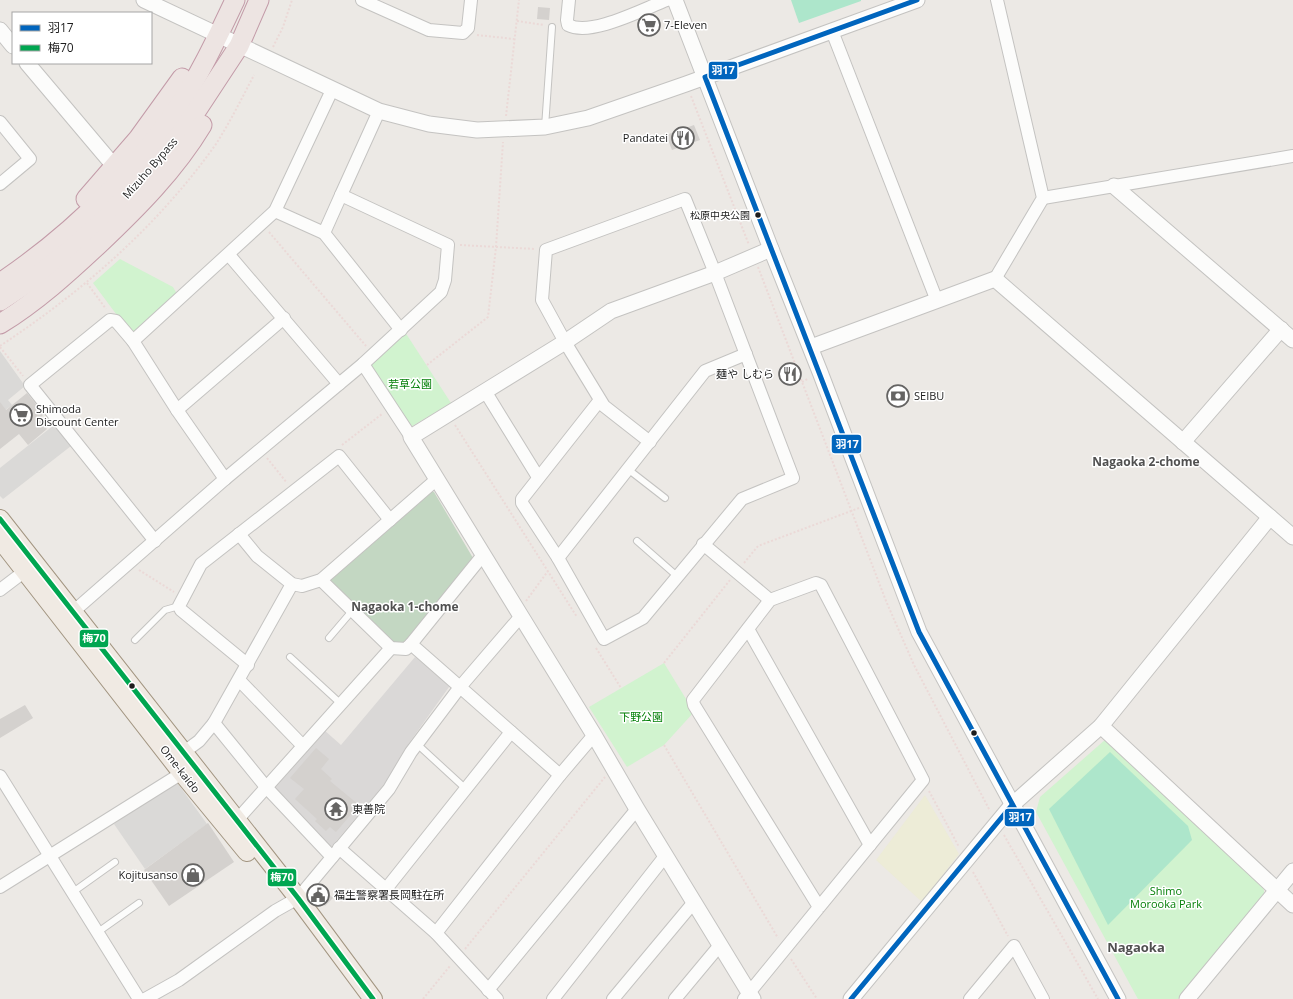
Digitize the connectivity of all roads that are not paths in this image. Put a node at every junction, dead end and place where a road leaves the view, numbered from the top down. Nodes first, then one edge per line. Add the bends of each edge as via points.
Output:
1 (144, 0) edge
2 (235, 0) edge
3 (260, 0) edge
4 (362, 0) edge
5 (471, 0) edge
6 (569, 0) edge
7 (666, 0) edge
8 (675, 0) edge
9 (917, 0) edge
10 (997, 0) edge
11 (384, 5) edge
12 (552, 27) dead end
13 (0, 30) edge
14 (832, 31) junction
15 (218, 36) junction
16 (12, 45) edge
17 (239, 46) junction
18 (28, 64) edge
19 (705, 77) junction
20 (332, 90) junction
21 (379, 111) junction
22 (0, 122) edge
23 (545, 127) junction
24 (1293, 156) edge
25 (114, 166) junction
26 (0, 184) edge
27 (1114, 186) junction
28 (341, 195) junction
29 (1043, 198) junction
30 (275, 211) junction
31 (324, 233) junction
32 (771, 250) junction
33 (229, 255) junction
34 (0, 271) edge
35 (715, 273) junction
36 (995, 279) junction
37 (0, 284) edge
38 (0, 301) edge
39 (937, 301) junction
40 (284, 318) junction
41 (0, 324) edge
42 (401, 330) junction
43 (1281, 330) junction
44 (1293, 340) edge
45 (133, 341) junction
46 (565, 342) junction
47 (811, 348) junction
48 (746, 354) junction
49 (363, 364) junction
50 (339, 384) junction
51 (485, 391) junction
52 (600, 400) junction
53 (177, 410) junction
54 (411, 437) junction
55 (650, 442) junction
56 (1183, 442) junction
57 (628, 470) junction
58 (538, 477) junction
59 (225, 479) junction
60 (437, 480) junction
61 (665, 498) dead end
62 (1270, 517) junction
63 (0, 518) edge
64 (390, 520) junction
65 (238, 534) junction
66 (1293, 536) edge
67 (0, 539) edge
68 (155, 541) junction
69 (637, 541) dead end
70 (703, 544) junction
71 (483, 556) junction
72 (558, 558) junction
73 (25, 571) junction
74 (677, 576) junction
75 (321, 580) junction
76 (292, 584) junction
77 (0, 590) edge
78 (770, 600) junction
79 (179, 606) junction
80 (74, 611) junction
81 (352, 611) junction
82 (520, 613) junction
83 (748, 629) junction
84 (329, 638) dead end
85 (135, 640) dead end
86 (411, 644) junction
87 (392, 648) junction
88 (290, 657) dead end
89 (248, 665) junction
90 (239, 680) junction
91 (460, 687) junction
92 (340, 703) junction
93 (214, 723) junction
94 (1101, 726) junction
95 (511, 732) junction
96 (594, 735) junction
97 (418, 744) junction
98 (303, 746) junction
99 (184, 752) junction
100 (182, 773) junction
101 (560, 774) junction
102 (0, 776) edge
103 (266, 787) junction
104 (466, 789) junction
105 (1012, 805) junction
106 (637, 809) junction
107 (237, 820) junction
108 (870, 845) junction
109 (336, 852) junction
110 (51, 855) junction
111 (666, 855) junction
112 (115, 862) dead end
113 (1293, 871) edge
114 (0, 887) edge
115 (386, 889) junction
116 (1277, 890) junction
117 (74, 892) junction
118 (293, 900) junction
119 (694, 902) junction
120 (139, 903) dead end
121 (1293, 905) edge
122 (819, 907) junction
123 (98, 932) junction
124 (436, 933) junction
125 (720, 945) junction
126 (488, 990) junction
127 (749, 997) edge
128 (139, 999) edge
129 (145, 999) edge
130 (360, 999) edge
131 (373, 999) edge
132 (497, 999) edge
133 (553, 999) edge
134 (613, 999) edge
135 (675, 999) edge
136 (851, 999) edge
137 (970, 999) edge
138 (1043, 999) edge
139 (1118, 999) edge
140 (1187, 999) edge

1 - 15 street
2 - 15 highway, Mizuho Bypass
3 - 17 highway, Mizuho Bypass
4 - 11 street
5 - 11 street via 468,28 463,33 429,30
6 - 7 street via 567,20 568,25 573,28 596,27
8 - 19 street
9 - 14 street
10 - 29 street
12 - 23 lane
13 - 16 street
14 - 19 street
14 - 39 street
15 - 17 street
15 - 25 highway via 196,58 138,139
15 - 37 highway, Mizuho Bypass via 177,109 126,176 88,215 36,259
17 - 20 street
17 - 38 highway, Mizuho Bypass via 189,122 140,182 105,219 69,251
17 - 41 highway via 219,95 181,156 161,181 72,270
18 - 25 street
19 - 23 street via 611,111
19 - 32 street
20 - 21 street
20 - 30 street
21 - 23 street via 429,124 477,130
21 - 28 street
22 - 26 street via 30,159
24 - 27 street
25 - 34 highway via 80,205 42,239
27 - 29 street
27 - 43 street
28 - 31 street
28 - 42 street via 448,245 445,280 441,292
29 - 36 street
30 - 31 street
30 - 33 street
31 - 42 street
32 - 35 street
32 - 47 street
33 - 40 street
33 - 45 street
35 - 46 street via 611,311
35 - 46 street via 685,200 546,250 542,300
35 - 48 street
36 - 39 street
36 - 56 street
39 - 47 street
40 - 50 street
40 - 53 street
42 - 49 street
43 - 44 street
43 - 56 street
45 - 53 street
45 - 68 street via 116,321 110,320 30,385
46 - 51 street
46 - 52 street
47 - 105 street via 919,632
48 - 55 street via 705,371
48 - 70 street via 793,478 742,499
49 - 50 street
49 - 54 street
50 - 59 street
51 - 54 street
51 - 58 street
52 - 55 street via 604,406
52 - 58 street
53 - 59 street
54 - 60 street
55 - 57 street
56 - 62 street
57 - 61 lane
57 - 72 street
58 - 72 street via 524,495 522,503
59 - 68 street
60 - 64 street
60 - 71 street
62 - 66 street
62 - 94 street
63 - 80 main road, Ome-kaido
64 - 65 street via 339,456
64 - 75 street
65 - 76 street via 257,556
65 - 79 street via 201,564
67 - 73 main road, Ome-kaido
68 - 80 street
69 - 74 lane
70 - 74 street
70 - 78 street
71 - 82 street
71 - 86 street
72 - 74 street via 604,639 643,618
73 - 77 street
73 - 100 main road, Ome-kaido
75 - 76 street via 302,586
75 - 81 street
76 - 89 street
78 - 83 street
78 - 108 street via 816,583 821,585 923,780
79 - 85 lane via 165,610
79 - 89 street
80 - 99 main road, Ome-kaido
81 - 84 lane
81 - 87 street
82 - 91 street
82 - 96 street
83 - 108 street
83 - 122 street via 695,696 694,705
86 - 87 street via 406,649
86 - 91 street
87 - 92 street
88 - 92 lane
89 - 90 street
90 - 93 street
90 - 98 street
91 - 95 street
91 - 97 street
92 - 98 street
93 - 99 street via 200,741
93 - 103 street
94 - 105 street
94 - 116 street
95 - 101 street
95 - 104 street
96 - 101 street
96 - 106 street
97 - 104 lane
97 - 109 street via 389,789
98 - 103 street
99 - 107 main road, Ome-kaido
100 - 110 street
100 - 118 main road, Ome-kaido
101 - 124 street
102 - 110 street
103 - 107 street
103 - 109 street
104 - 115 street
105 - 136 street
105 - 139 street
106 - 111 street
106 - 126 street
107 - 118 main road, Ome-kaido
108 - 122 street
109 - 115 street
109 - 118 street
110 - 114 street
110 - 117 street
111 - 119 street
111 - 133 street
112 - 117 lane
113 - 116 street
115 - 124 street
116 - 121 street
116 - 140 street
117 - 123 street
118 - 129 street via 179,980
118 - 130 main road, Ome-kaido
118 - 131 main road, Ome-kaido
119 - 125 street
119 - 134 street
120 - 123 lane
122 - 127 street
123 - 128 street
124 - 126 street
125 - 127 street
125 - 135 street
126 - 132 street
137 - 138 street via 1014,946

